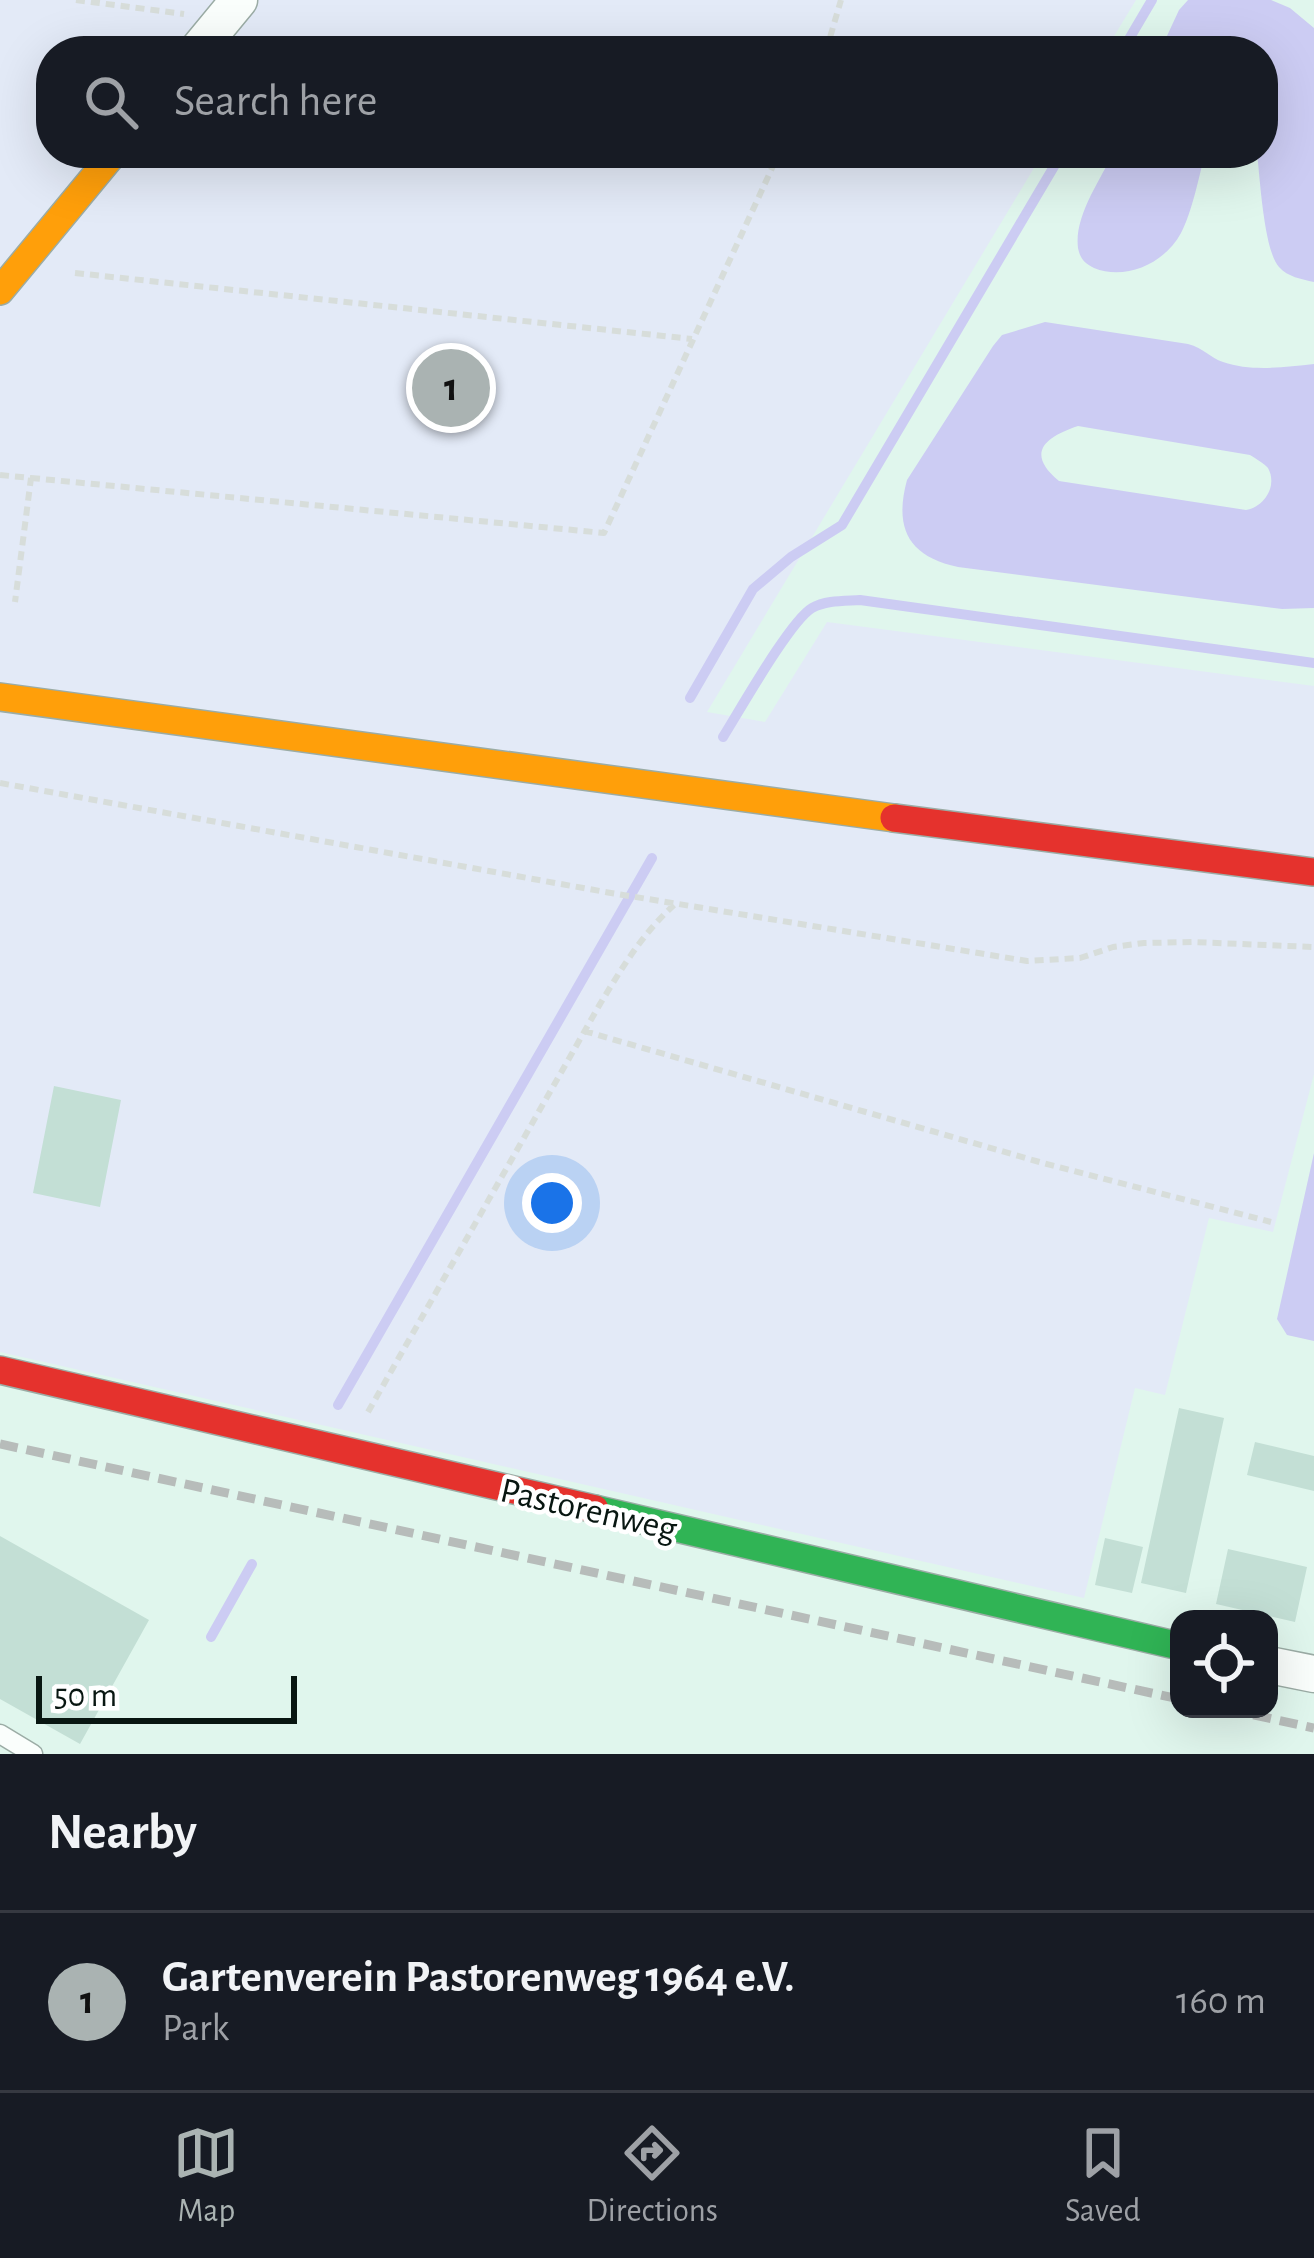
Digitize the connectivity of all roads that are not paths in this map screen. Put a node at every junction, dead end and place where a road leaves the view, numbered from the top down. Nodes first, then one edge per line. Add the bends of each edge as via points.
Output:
1 (231, 10) edge
2 (209, 36) edge
3 (102, 168) edge
4 (0, 291) edge
5 (0, 697) edge
6 (1314, 872) edge
7 (0, 1370) edge
8 (1170, 1644) edge
9 (1278, 1667) edge
10 (1314, 1674) edge
11 (0, 1734) edge
12 (33, 1754) edge

1 - 2 street
3 - 4 street
5 - 6 street
7 - 8 street, Pastorenweg
9 - 10 street
11 - 12 lane

